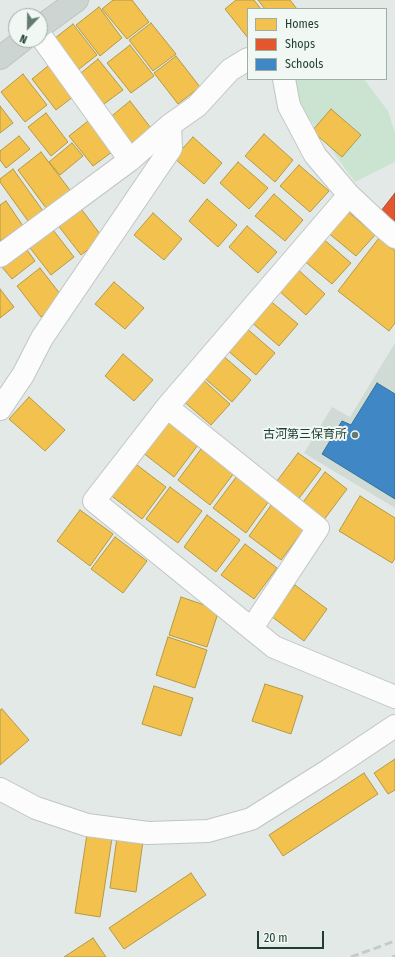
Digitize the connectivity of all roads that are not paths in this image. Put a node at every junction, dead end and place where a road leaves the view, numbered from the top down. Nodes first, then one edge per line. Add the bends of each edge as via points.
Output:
1 (77, 0) edge
2 (48, 21) edge
3 (48, 46) edge
4 (13, 48) edge
5 (0, 58) edge
6 (247, 60) edge
7 (284, 80) edge
8 (170, 125) junction
9 (130, 160) junction
10 (349, 195) junction
11 (395, 237) edge
12 (0, 256) edge
13 (167, 406) junction
14 (0, 409) edge
15 (252, 628) junction
16 (395, 697) edge
17 (395, 726) edge
18 (0, 789) edge

1 - 2 main road
3 - 9 street
4 - 5 main road
6 - 8 street via 230,70 197,106
7 - 10 street via 289,106 315,156
8 - 9 street
8 - 14 street via 171,148 42,338 23,375
9 - 12 street
10 - 11 street
10 - 13 street
13 - 15 street via 318,528
13 - 15 street via 94,501
15 - 16 street via 274,647
17 - 18 street via 251,819 208,831 148,833 87,825 36,808

